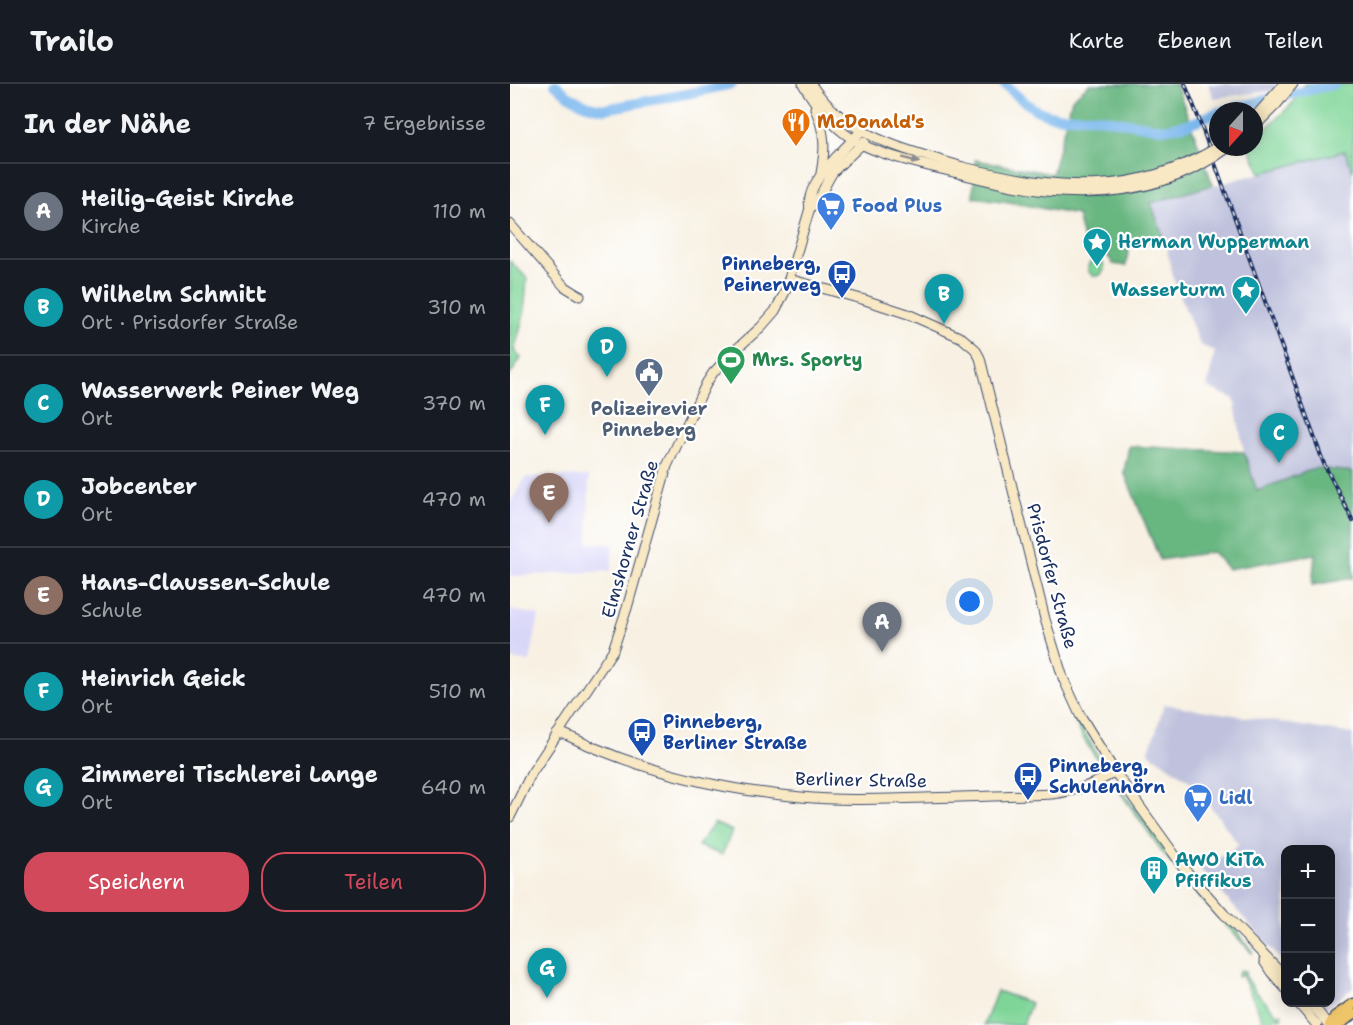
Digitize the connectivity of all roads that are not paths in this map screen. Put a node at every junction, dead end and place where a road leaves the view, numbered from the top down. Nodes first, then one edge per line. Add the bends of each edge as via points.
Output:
1 (802, 84) edge
2 (811, 84) edge
3 (1284, 84) edge
4 (1293, 84) edge
5 (812, 100) junction
6 (1263, 108) edge
7 (1263, 118) edge
8 (861, 131) junction
9 (870, 136) junction
10 (858, 141) junction
11 (1209, 152) edge
12 (1215, 156) edge
13 (962, 170) junction
14 (821, 175) junction
15 (810, 208) junction
16 (510, 224) edge
17 (789, 279) junction
18 (580, 296) dead end
19 (557, 734) junction
20 (1115, 772) junction
21 (510, 817) edge
22 (1258, 951) junction
23 (1281, 973) edge
24 (1281, 983) edge
25 (1353, 1004) edge
26 (1302, 1007) edge
27 (1313, 1007) edge
28 (1353, 1014) edge
29 (1317, 1025) edge
30 (1329, 1025) edge
31 (1338, 1025) edge

1 - 5 main road
2 - 8 main road via 834,112
3 - 6 main road
4 - 7 main road
5 - 10 main road
5 - 14 main road, Elmshorner Straße via 825,141
8 - 9 main road
8 - 10 main road, Elmshorner Straße
9 - 10 main road, Elmshorner Straße
9 - 13 main road
10 -> 13 main road via 889,154
10 - 14 main road, Elmshorner Straße via 838,154
10 - 15 main road, Elmshorner Straße
11 - 13 main road, bridge via 1154,176 1095,185 1029,181
12 - 13 main road, bridge via 1187,171 1120,191 1044,191 1008,185
14 - 15 main road, Elmshorner Straße via 808,202
15 - 17 main road, Elmshorner Straße
16 - 18 main road via 564,286
17 - 19 main road, Elmshorner Straße via 775,310 707,382 667,466 613,650
17 - 20 main road, Prisdorfer Straße via 908,314 962,338 978,353 1056,661 1080,715
19 - 20 main road, Berliner Straße via 675,775 801,797 1052,795 1074,791
19 - 21 main road, Elmshorner Straße
20 - 22 main road, Prisdorfer Straße via 1187,872
22 - 23 main road, Prisdorfer Straße
22 - 24 main road, Prisdorfer Straße
25 - 30 main road
26 - 29 main road
27 - 30 main road
28 - 31 main road

